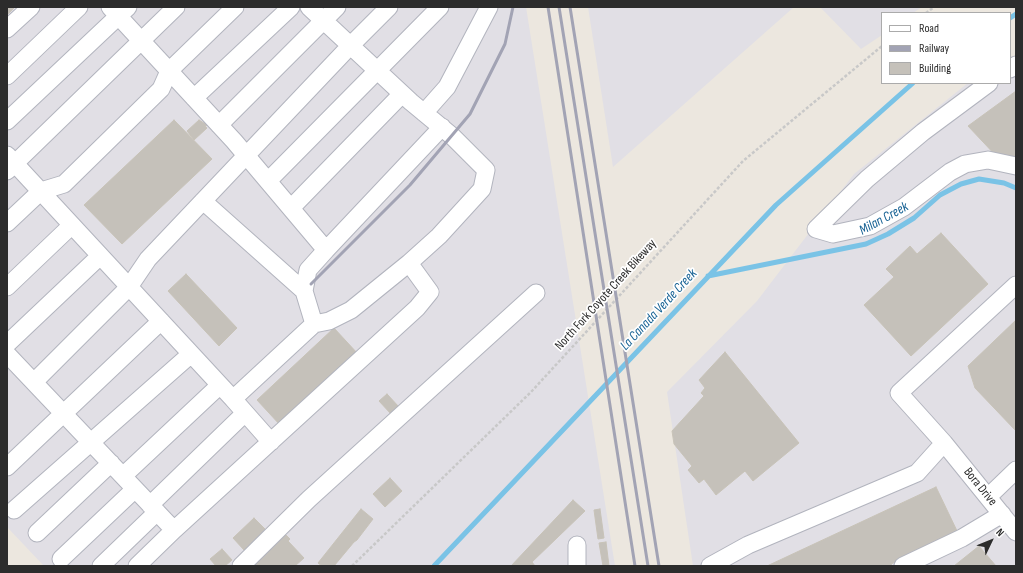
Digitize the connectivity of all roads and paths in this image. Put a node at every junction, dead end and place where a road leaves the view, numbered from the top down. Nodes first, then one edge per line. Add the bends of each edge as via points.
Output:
1 (31, 7) edge
2 (79, 7) edge
3 (176, 7) edge
4 (235, 7) edge
5 (291, 7) edge
6 (309, 7) edge
7 (337, 7) edge
8 (389, 7) edge
9 (440, 7) edge
10 (489, 7) edge
11 (119, 10) edge
12 (323, 20) junction
13 (7, 29) edge
14 (141, 41) junction
15 (350, 46) junction
16 (881, 47) edge
17 (169, 71) junction
18 (377, 71) junction
19 (7, 76) edge
20 (988, 84) edge
21 (402, 94) junction
22 (194, 98) junction
23 (424, 113) junction
24 (7, 121) edge
25 (218, 125) junction
26 (442, 127) junction
27 (247, 156) junction
28 (10, 163) edge
29 (1016, 166) edge
30 (268, 181) junction
31 (41, 191) junction
32 (203, 201) junction
33 (291, 208) junction
34 (7, 223) edge
35 (72, 225) junction
36 (326, 250) junction
37 (100, 256) junction
38 (409, 263) junction
39 (1016, 284) edge
40 (7, 287) edge
41 (129, 287) junction
42 (304, 291) junction
43 (536, 294) dead end
44 (161, 321) junction
45 (314, 324) junction
46 (7, 344) edge
47 (7, 354) edge
48 (191, 354) junction
49 (34, 382) junction
50 (220, 385) junction
51 (233, 399) junction
52 (63, 413) junction
53 (245, 413) junction
54 (91, 442) junction
55 (271, 442) junction
56 (944, 443) junction
57 (111, 463) junction
58 (7, 466) edge
59 (1016, 470) edge
60 (123, 476) junction
61 (135, 489) junction
62 (988, 497) junction
63 (153, 508) junction
64 (14, 510) dead end
65 (1002, 514) junction
66 (174, 530) junction
67 (1016, 532) edge
68 (37, 533) dead end
69 (577, 545) dead end
70 (61, 559) dead end
71 (101, 566) edge
72 (137, 566) edge
73 (241, 566) edge
74 (352, 566) edge
75 (577, 566) edge
76 (710, 566) edge
77 (903, 566) edge

1 - 13 street
2 - 19 street
3 - 14 street
4 - 17 street
5 - 22 street
6 - 12 street
7 - 12 street
8 - 15 street
9 - 18 street
10 - 23 street via 447,87
11 - 14 street
11 - 24 street
12 - 15 street
12 - 25 street
14 - 17 street
14 - 28 street
15 - 18 street
15 - 27 street
16 - 74 path, North Fork Coyote Creek Bikeway via 743,161 531,392
17 - 22 street
17 - 31 street via 161,89 64,184
18 - 21 street
18 - 30 street
20 - 29 street via 895,155 816,229 833,234 870,226 904,207 950,172 965,164 988,160
21 - 23 street
21 - 33 street
22 - 25 street
23 - 26 street
25 - 27 street
26 - 36 street
26 - 38 street via 486,170 482,189 439,236
27 - 30 street
27 - 32 street
28 - 31 street
30 - 33 street
31 - 34 street
31 - 35 street
32 - 41 street via 148,260
32 - 42 street
33 - 36 street
35 - 37 street
35 - 40 street
36 - 42 street via 308,270
37 - 41 street
37 - 46 street
38 - 45 street via 351,310 329,321
38 - 55 street via 430,292 417,308
39 - 56 street, Bora Drive via 899,393
41 - 44 street
41 - 49 street
42 - 45 street
43 - 73 street via 309,499
44 - 48 street
44 - 52 street
45 - 51 street
47 - 49 street
48 - 50 street
48 - 54 street
49 - 52 street
50 - 51 street
50 - 60 street
51 - 53 street
52 - 54 street
52 - 58 street
53 - 55 street
53 - 63 street
54 - 57 street
54 - 64 street
55 - 66 street
56 - 62 street, Bora Drive
56 - 76 street via 918,473 748,544
57 - 60 street
57 - 68 street
59 - 62 street
60 - 61 street
61 - 63 street
61 - 70 street
62 - 65 street, Bora Drive
63 - 66 street
63 - 71 street
65 - 67 street, Bora Drive
65 - 77 street via 962,538
66 - 72 street
69 - 75 street

